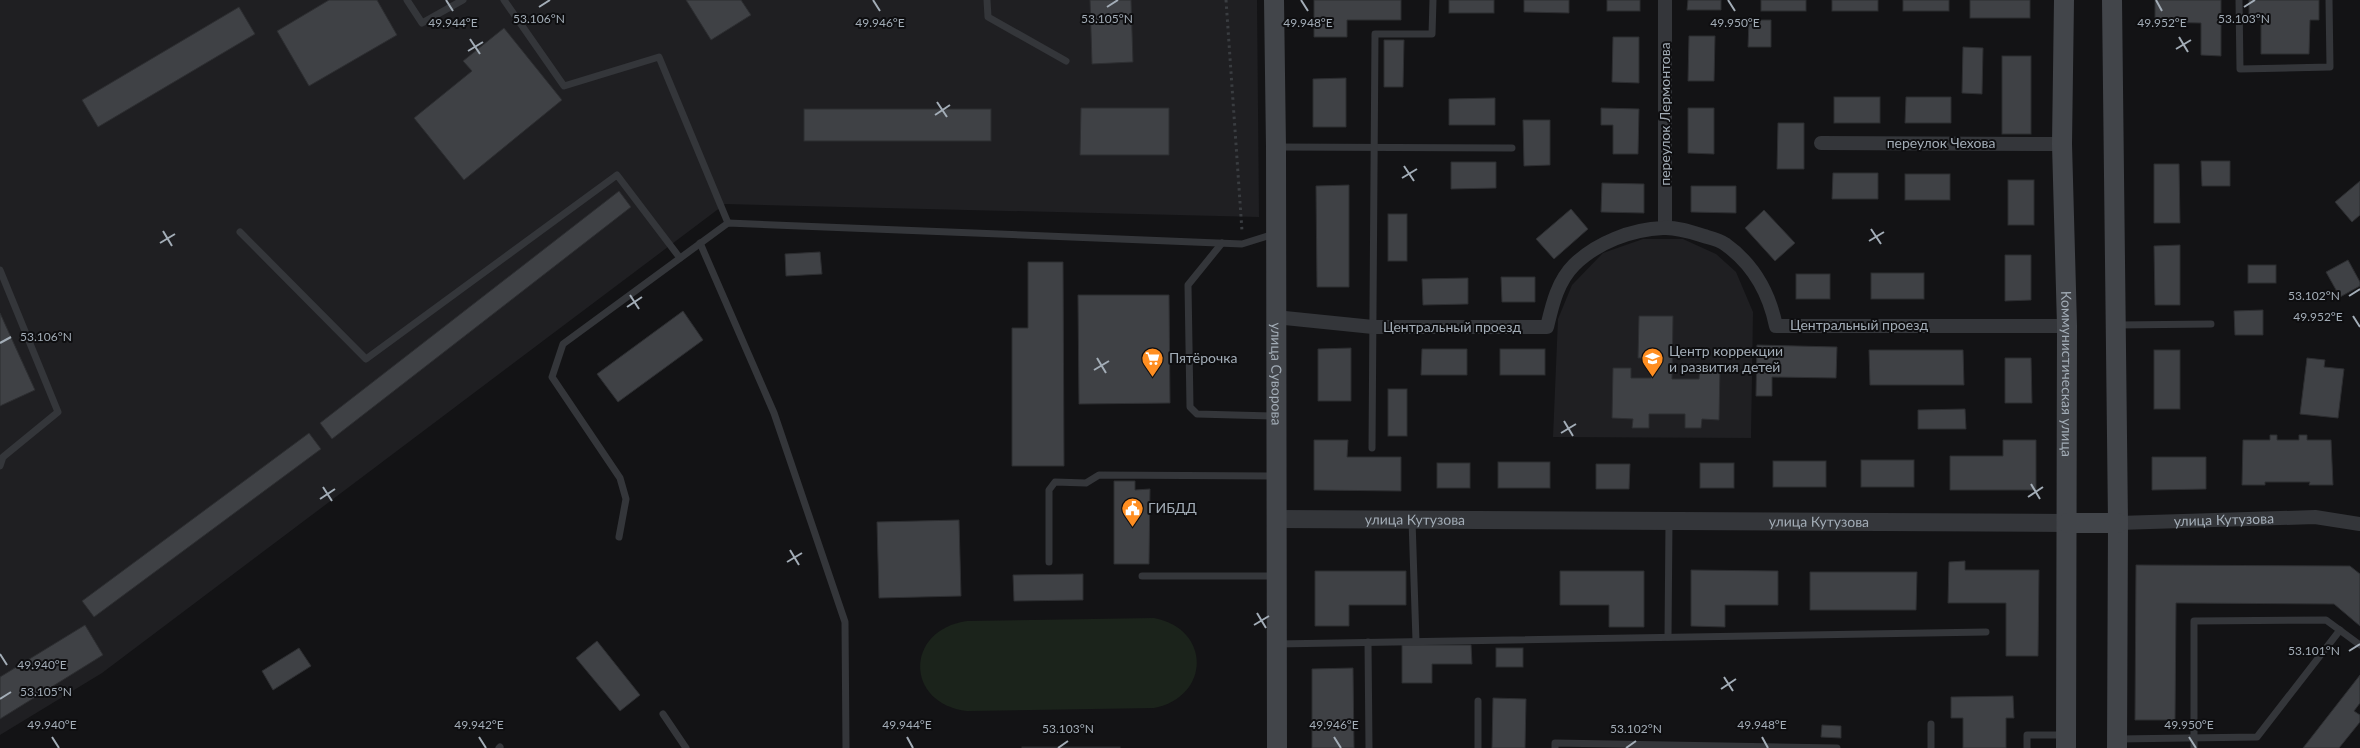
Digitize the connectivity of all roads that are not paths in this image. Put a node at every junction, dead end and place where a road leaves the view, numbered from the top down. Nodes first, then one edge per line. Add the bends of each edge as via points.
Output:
1 (407, 0) edge
2 (463, 0) edge
3 (504, 0) edge
4 (987, 0) edge
5 (1274, 0) edge
6 (1433, 0) edge
7 (1665, 0) edge
8 (2064, 0) edge
9 (2112, 0) edge
10 (2239, 0) edge
11 (2329, 0) edge
12 (1066, 61) dead end
13 (1821, 142) dead end
14 (2062, 144) junction
15 (1276, 147) junction
16 (1374, 147) junction
17 (1512, 148) dead end
18 (728, 223) junction
19 (1665, 227) junction
20 (240, 232) dead end
21 (1275, 234) junction
22 (700, 243) junction
23 (1222, 243) junction
24 (680, 258) junction
25 (0, 270) edge
26 (1275, 317) junction
27 (2211, 324) dead end
28 (2115, 325) junction
29 (2067, 326) junction
30 (1373, 328) junction
31 (1277, 416) junction
32 (1372, 448) dead end
33 (0, 466) edge
34 (1277, 476) junction
35 (1277, 519) junction
36 (1412, 520) junction
37 (1670, 521) junction
38 (2067, 523) junction
39 (2118, 523) junction
40 (2360, 524) edge
41 (619, 537) dead end
42 (1049, 562) dead end
43 (1142, 576) dead end
44 (1277, 576) junction
45 (2340, 630) junction
46 (1986, 632) dead end
47 (1668, 638) junction
48 (1416, 641) junction
49 (1368, 642) junction
50 (1277, 644) junction
51 (2360, 645) edge
52 (1478, 701) dead end
53 (663, 714) dead end
54 (1931, 724) dead end
55 (2194, 738) junction
56 (2066, 741) edge
57 (2117, 744) edge
58 (1644, 746) edge
59 (686, 748) edge
60 (846, 748) edge
61 (1277, 748) edge
62 (1369, 748) edge
63 (1478, 748) edge
64 (1555, 748) edge
65 (1814, 748) edge
66 (1837, 748) edge
67 (1931, 748) edge
68 (2027, 748) edge
69 (2194, 748) edge

1 - 2 lane via 422,23
3 - 18 lane via 564,86 659,57
4 - 12 lane via 988,17
5 - 15 main road, улица Суворова
6 - 16 lane via 1432,34 1375,34
7 - 19 street, переулок Лермонтова
8 - 14 main road, Коммунистическая улица
9 - 28 main road
10 - 11 lane via 2240,69 2330,67
13 - 14 street, переулок Чехова
14 - 29 main road, Коммунистическая улица
15 - 16 lane
15 - 21 main road, улица Суворова
16 - 17 lane
16 - 30 lane
18 - 22 lane
18 - 23 lane
19 - 29 street, Центральный проезд via 1724,243 1756,272 1771,303 1776,326
19 - 30 street, Центральный проезд via 1607,242 1573,266 1555,294 1547,327
20 - 24 lane via 366,359 617,175
21 - 23 lane via 1242,244
21 - 26 main road, улица Суворова
22 - 24 lane
22 - 60 lane via 774,413 845,622
23 - 31 lane via 1188,285 1190,407 1197,414
24 - 41 lane via 563,344 552,377 620,478 626,499
25 - 33 lane via 58,412 2,457
26 - 30 street, Центральный проезд
26 - 31 main road, улица Суворова
27 - 28 lane
28 - 39 main road
29 - 38 main road, Коммунистическая улица
30 - 32 lane
31 - 34 main road, улица Суворова
34 - 35 main road, улица Суворова
34 - 42 lane via 1099,475 1086,483 1055,482 1049,490
35 - 36 street, улица Кутузова
35 - 44 main road, улица Суворова
36 - 37 street, улица Кутузова
36 - 48 lane
37 - 38 street, улица Кутузова
37 - 47 lane
38 - 39 main road, улица Кутузова
38 - 56 main road, Коммунистическая улица
39 - 40 street, улица Кутузова via 2315,517
39 - 57 main road
43 - 44 lane
44 - 50 main road, улица Суворова
45 - 51 lane
45 - 55 lane via 2257,737
45 - 55 lane via 2326,620 2194,621
46 - 47 lane
47 - 48 lane
48 - 49 lane
49 - 50 lane
49 - 62 lane
50 - 61 main road, улица Суворова
52 - 63 lane
53 - 59 lane
54 - 67 lane
55 - 57 lane
55 - 69 lane
56 - 68 lane via 2027,735
58 - 64 lane via 1555,743
58 - 65 lane
65 - 66 lane

